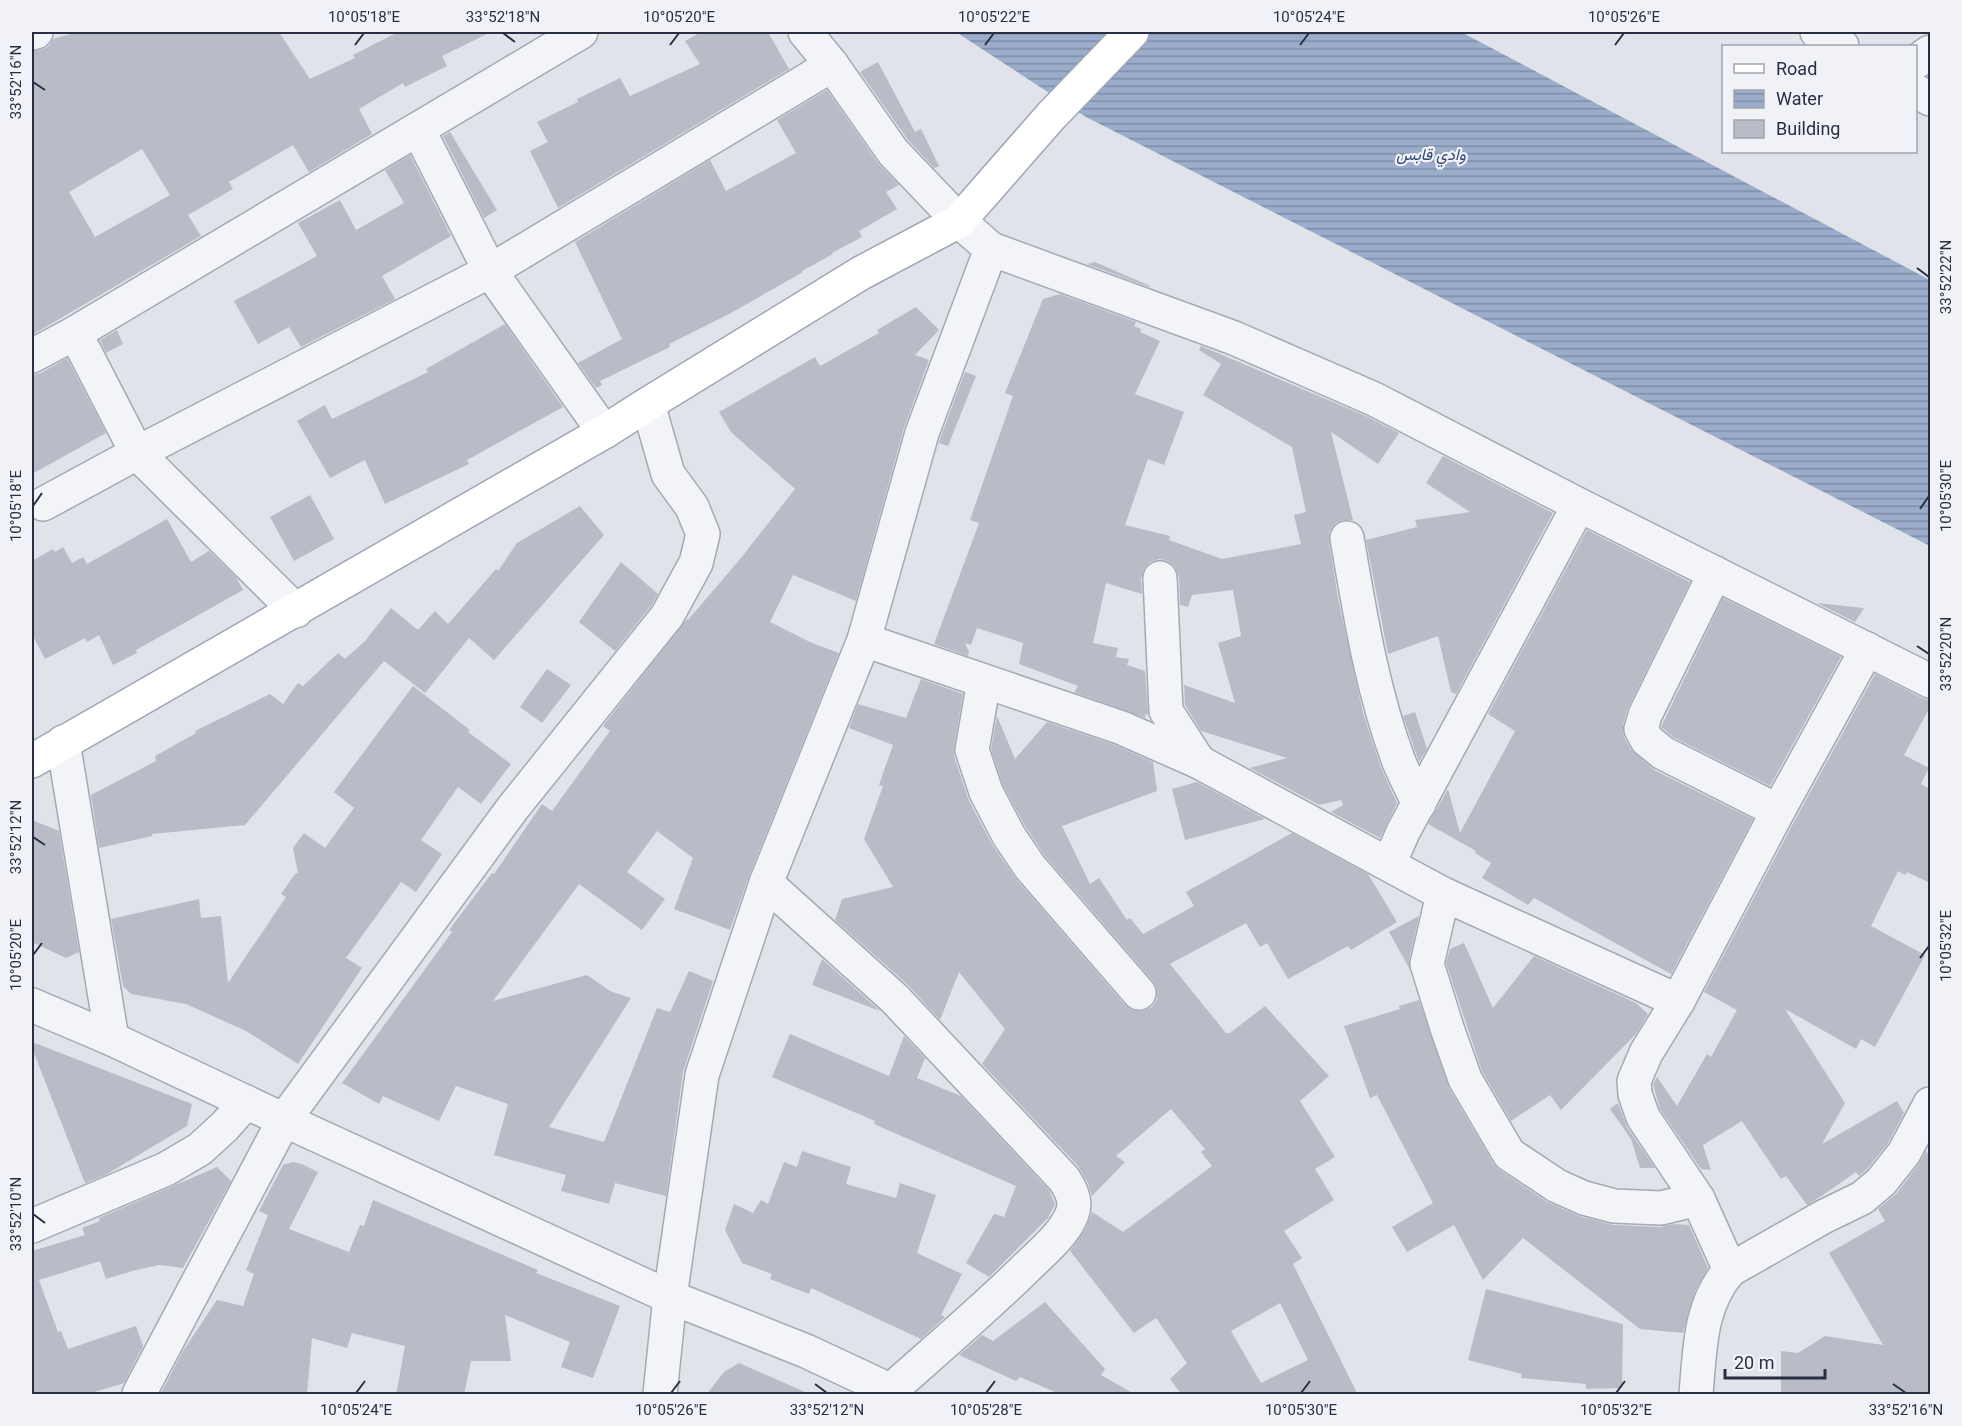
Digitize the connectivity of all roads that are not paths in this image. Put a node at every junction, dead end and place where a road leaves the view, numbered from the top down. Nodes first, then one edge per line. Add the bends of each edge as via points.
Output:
1 (580, 32) edge
2 (805, 32) edge
3 (1132, 32) edge
4 (1817, 32) edge
5 (1840, 45) edge
6 (1930, 52) edge
7 (1917, 61) edge
8 (832, 65) junction
9 (418, 129) junction
10 (959, 221) junction
11 (991, 249) junction
12 (489, 271) junction
13 (75, 333) junction
14 (32, 356) edge
15 (648, 404) junction
16 (604, 432) junction
17 (137, 453) junction
18 (43, 504) dead end
19 (1579, 505) junction
20 (1347, 538) dead end
21 (1715, 573) junction
22 (1160, 578) dead end
23 (296, 611) junction
24 (864, 640) junction
25 (1867, 649) junction
26 (984, 681) junction
27 (1930, 681) edge
28 (63, 742) junction
29 (32, 761) edge
30 (1199, 762) junction
31 (1419, 804) junction
32 (1778, 811) junction
33 (1389, 864) junction
34 (766, 883) junction
35 (1443, 894) junction
36 (1138, 993) dead end
37 (1678, 1001) junction
38 (32, 1005) edge
39 (112, 1039) junction
40 (246, 1102) junction
41 (1930, 1104) edge
42 (284, 1120) junction
43 (1698, 1199) junction
44 (32, 1226) edge
45 (1730, 1270) junction
46 (670, 1297) junction
47 (894, 1393) edge
48 (139, 1395) edge
49 (660, 1395) edge
50 (1696, 1395) edge

1 - 9 street
2 - 8 street
3 - 10 main road via 1051,116
4 - 5 street
6 - 7 street
8 - 10 street via 893,152
8 - 12 street
9 - 12 street
9 - 13 street
10 - 11 street
10 - 15 main road via 861,273
11 - 19 street via 1234,338 1374,399
11 - 24 street via 922,433
12 - 16 street
12 - 17 street
13 - 14 street
13 - 17 street
15 - 16 main road
15 - 42 street via 669,474 692,507 703,534 696,563 667,616 512,809
16 - 23 main road
17 - 18 street
17 - 23 street
19 - 21 street
19 - 31 street
20 - 31 street via 1378,696 1399,763
21 - 25 street
21 - 32 street via 1641,729 1647,740 1663,753
22 - 30 street via 1166,711
23 - 28 main road
24 - 26 street
24 - 34 street
25 - 27 street
25 - 32 street
26 - 30 street via 1122,728
26 - 36 street via 972,750 986,792 1030,867
28 - 29 main road
28 - 39 street
30 - 33 street
31 - 33 street
32 - 37 street
33 - 35 street
34 - 46 street via 702,1076
34 - 47 street via 895,999 1071,1190 1072,1214 1053,1242
35 - 37 street
35 - 43 street via 1427,964 1465,1079 1509,1154 1557,1186 1614,1206 1661,1208
37 - 43 street via 1646,1053 1634,1081 1635,1094 1643,1117
38 - 39 street
39 - 40 street
40 - 42 street
40 - 44 street via 200,1149 166,1169
41 - 45 street via 1904,1153 1862,1198
42 - 46 street
42 - 48 street
43 - 45 street
45 - 50 street via 1718,1282 1708,1304
46 - 47 street via 806,1351
46 - 49 street

